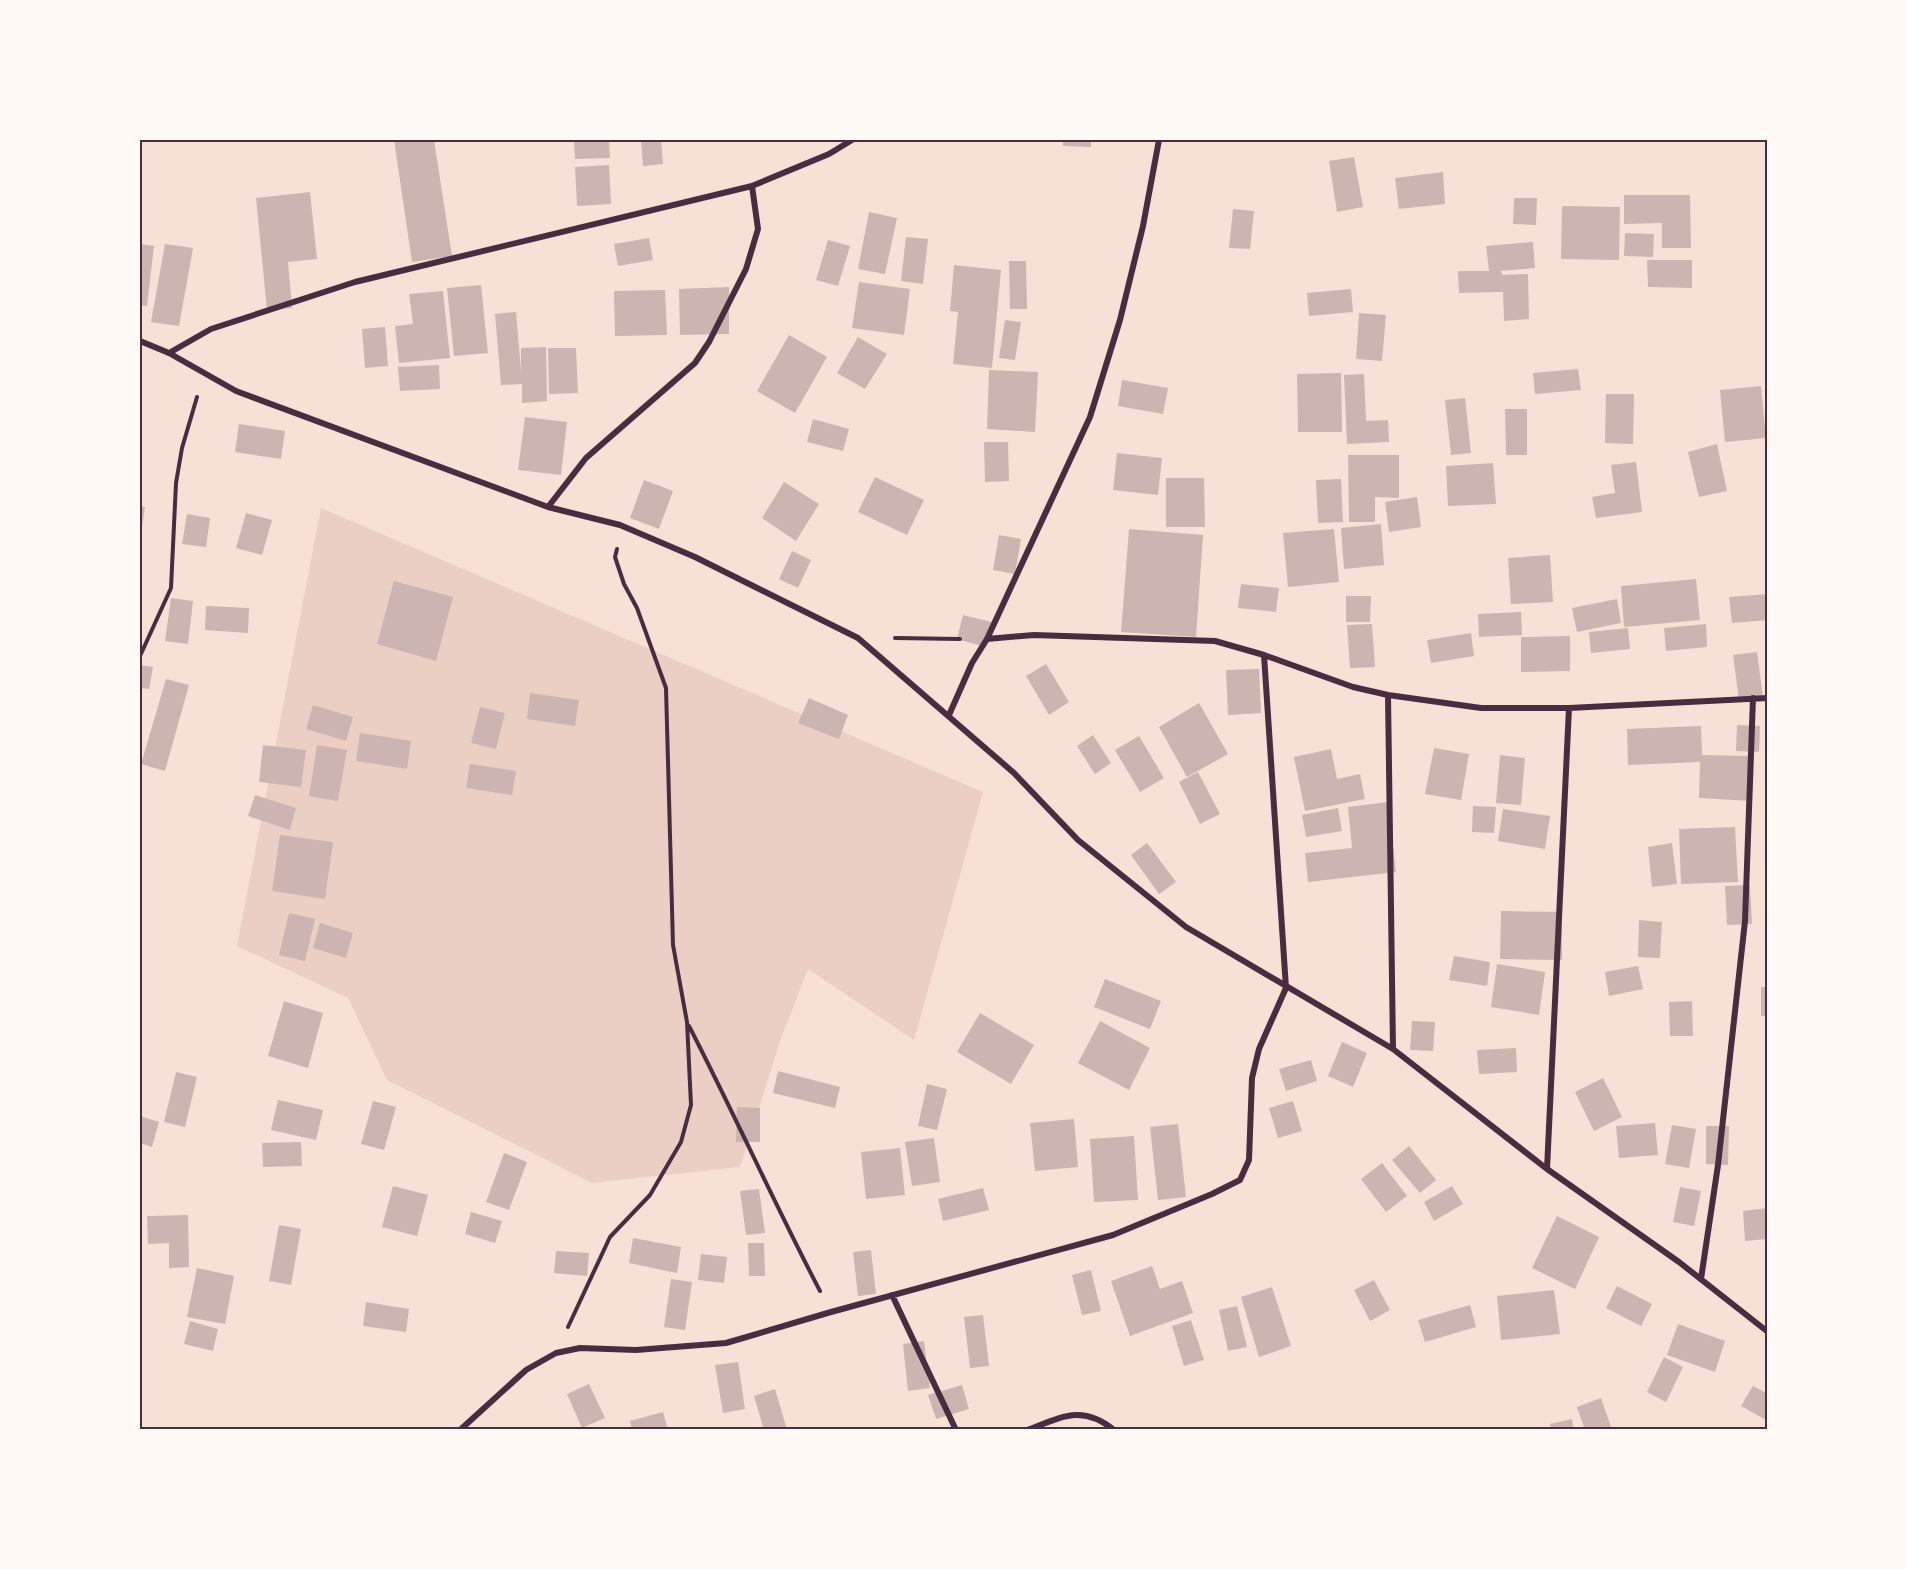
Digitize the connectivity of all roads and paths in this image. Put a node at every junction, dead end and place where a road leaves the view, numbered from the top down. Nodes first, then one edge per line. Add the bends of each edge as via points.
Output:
1 (852, 140) edge
2 (1159, 140) edge
3 (752, 186) junction
4 (142, 344) edge
5 (169, 353) junction
6 (204, 374) junction
7 (548, 507) junction
8 (620, 525) junction
9 (858, 638) junction
10 (987, 639) junction
11 (1264, 655) junction
12 (140, 656) edge
13 (1388, 695) junction
14 (1753, 698) junction
15 (1767, 698) edge
16 (1569, 708) junction
17 (949, 715) junction
18 (1286, 988) junction
19 (687, 1023) junction
20 (1393, 1049) junction
21 (1547, 1169) junction
22 (1701, 1279) junction
23 (892, 1295) junction
24 (831, 1312) junction
25 (1767, 1332) edge
26 (556, 1353) junction
27 (460, 1430) edge
28 (956, 1430) edge
29 (1027, 1430) edge
30 (1114, 1430) edge

1 - 3 street via 829,154
2 - 10 street via 1125,299 1090,417
3 - 5 street via 355,282 211,329
3 - 7 street via 758,229 746,269 709,342 695,363 586,458
4 - 5 street
5 - 6 street
6 - 7 street via 236,391
6 - 12 path via 176,483 171,588
7 - 8 street
8 - 9 street via 695,557
8 - 19 path via 615,557 666,688 674,945
9 - 10 path
9 - 17 street
10 - 11 street via 1034,635 1215,641
10 - 17 street
11 - 13 street via 1353,687
11 - 18 street
13 - 16 street via 1481,708
13 - 20 street
14 - 15 street
14 - 16 street
14 - 22 street via 1745,921
16 - 21 street
17 - 18 street via 1014,773 1078,840 1186,927
18 - 20 street
18 - 23 street via 1259,1050 1252,1078 1249,1160 1240,1179 1113,1235
19 - 24 path
19 - 26 path via 691,1105 681,1142 650,1195 610,1237
20 - 21 street
21 - 22 street
22 - 25 street
23 - 24 street
23 - 28 street
24 - 26 street via 726,1343 636,1350 580,1348
26 - 27 street via 526,1370
29 - 30 street via 1076,1413 1102,1420

